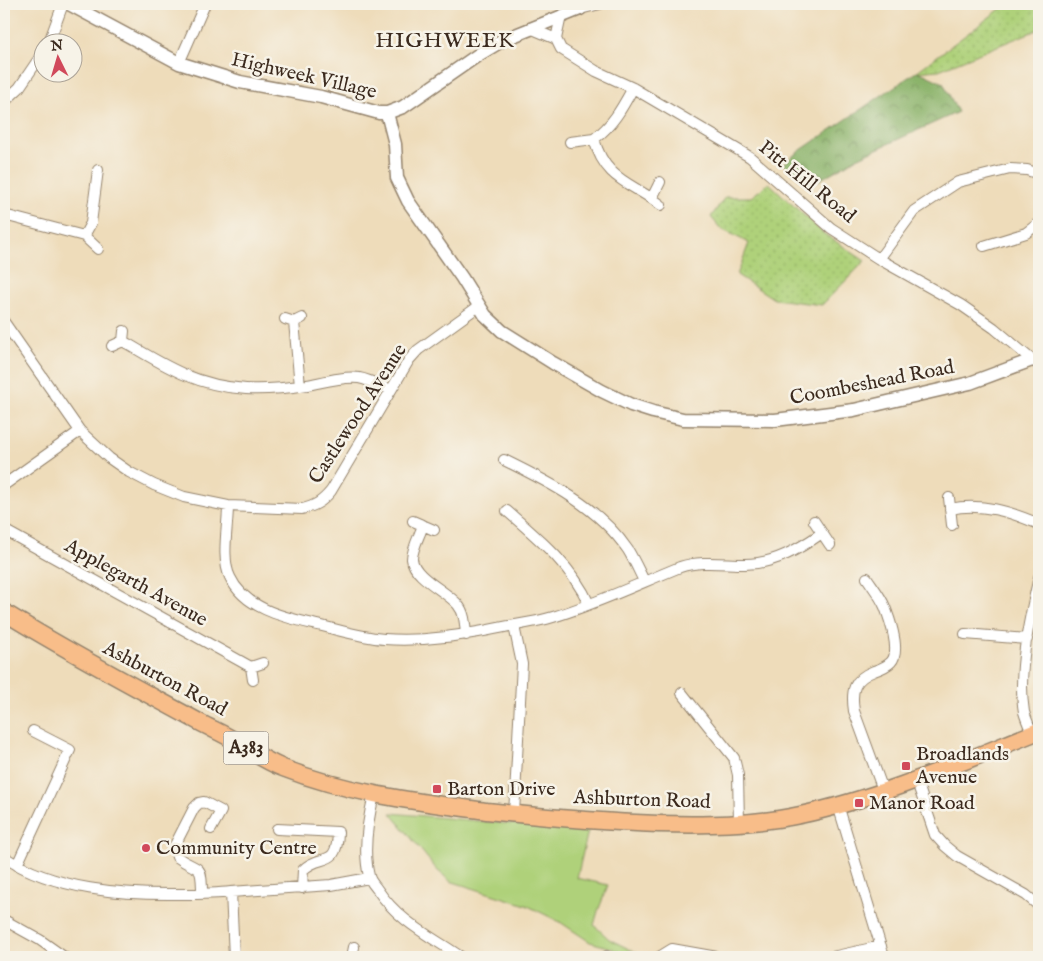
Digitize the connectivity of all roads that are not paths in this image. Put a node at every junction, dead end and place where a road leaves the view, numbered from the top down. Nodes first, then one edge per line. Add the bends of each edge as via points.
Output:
1 (63, 4) edge
2 (69, 4) edge
3 (205, 4) edge
4 (600, 4) edge
5 (580, 6) edge
6 (560, 16) junction
7 (530, 28) junction
8 (53, 32) edge
9 (556, 39) junction
10 (179, 62) junction
11 (32, 69) edge
12 (632, 88) junction
13 (4, 102) edge
14 (388, 113) junction
15 (594, 139) junction
16 (570, 142) dead end
17 (98, 170) dead end
18 (1039, 174) edge
19 (660, 182) dead end
20 (652, 198) junction
21 (661, 205) dead end
22 (4, 216) edge
23 (1039, 223) edge
24 (84, 236) junction
25 (984, 246) dead end
26 (98, 249) dead end
27 (879, 259) junction
28 (479, 306) junction
29 (294, 320) dead end
30 (4, 322) edge
31 (112, 346) dead end
32 (1036, 361) edge
33 (300, 386) junction
34 (391, 390) junction
35 (80, 431) junction
36 (504, 460) dead end
37 (4, 485) edge
38 (948, 498) dead end
39 (228, 506) junction
40 (950, 509) junction
41 (507, 511) dead end
42 (413, 521) dead end
43 (814, 521) dead end
44 (1039, 524) edge
45 (952, 525) dead end
46 (423, 526) junction
47 (4, 530) edge
48 (434, 530) dead end
49 (822, 534) junction
50 (830, 544) dead end
51 (867, 578) dead end
52 (1039, 578) edge
53 (644, 582) junction
54 (589, 604) junction
55 (4, 612) edge
56 (514, 626) junction
57 (965, 634) dead end
58 (466, 635) junction
59 (1027, 639) junction
60 (263, 663) dead end
61 (251, 666) junction
62 (253, 680) dead end
63 (682, 693) dead end
64 (33, 730) dead end
65 (1036, 732) edge
66 (916, 778) junction
67 (883, 790) junction
68 (374, 796) junction
69 (838, 805) junction
70 (514, 814) junction
71 (739, 823) junction
72 (211, 829) dead end
73 (277, 829) dead end
74 (4, 857) edge
75 (17, 865) junction
76 (369, 878) junction
77 (302, 888) junction
78 (231, 892) junction
79 (202, 894) junction
80 (1039, 906) edge
81 (4, 920) edge
82 (881, 946) junction
83 (64, 957) edge
84 (234, 957) edge
85 (461, 957) edge
86 (659, 957) edge
87 (716, 957) edge
88 (832, 957) edge
89 (884, 957) edge

1 - 8 street
2 - 10 street, Highweek Village
3 - 10 street
4 - 5 street
5 - 6 street, Highweek Village
6 - 7 street, Highweek Village
6 - 9 street
7 - 9 street, Pitt Hill Road
7 - 14 street, Highweek Village via 503,40 418,98
9 - 12 street, Pitt Hill Road via 561,49
10 - 14 street, Highweek Village via 240,82
11 - 13 street via 20,88
12 - 15 street via 617,116
12 - 27 street, Pitt Hill Road via 750,157 831,228
14 - 28 street, Coombeshead Road via 395,144 397,178 408,201
15 - 16 street
15 - 20 street via 603,163 616,176
17 - 24 street via 91,223
18 - 27 street via 1010,169 958,182 914,211
19 - 20 street
20 - 21 street
22 - 24 street
23 - 25 street via 1026,233
24 - 26 street
27 - 32 street, Pitt Hill Road via 967,309
28 - 32 street, Coombeshead Road via 502,331 602,391 631,405 683,419 775,420 854,410 970,383
28 - 34 street, Castlewood Avenue via 418,350
29 - 33 street
30 - 35 street, Castlewood Avenue
31 - 33 street via 123,336 159,362 192,379 217,385 246,389
33 - 34 street via 346,377 360,378
34 - 39 street, Castlewood Avenue via 323,501 302,510
35 - 37 street
35 - 39 street, Castlewood Avenue via 108,458 154,485 184,497
36 - 53 street via 587,506 615,533
38 - 40 street
39 - 58 street via 226,563 230,576 237,588 260,607 297,620 366,636 409,639
40 - 44 street via 984,507
40 - 45 street
41 - 54 street via 555,554 575,578
42 - 46 street
43 - 49 street
46 - 48 street
46 - 58 street via 412,558 415,567 459,606 464,616
47 - 61 street, Applegarth Avenue
49 - 50 street
49 - 53 street via 767,562 692,563
51 - 67 street via 885,607 896,651 885,667 861,678 854,687 852,699
52 - 59 street
53 - 54 street
54 - 56 street
55 - 68 main road, Ashburton Road / A383 via 266,761 336,787
56 - 58 street
56 - 70 street via 522,664
57 - 59 street
59 - 65 street via 1022,694 1024,713
60 - 61 street
61 - 62 street
63 - 71 street via 734,758 738,775
64 - 75 street via 70,750
65 - 66 main road, Ashburton Road / A383
66 - 67 main road, Ashburton Road / A383
66 - 80 street via 935,835 945,846
67 - 69 main road, Ashburton Road / A383
68 - 70 main road, Ashburton Road / A383
68 - 76 street via 367,838
69 - 71 main road, Ashburton Road / A383 via 775,820
69 - 82 street
70 - 71 main road, Ashburton Road / A383 via 621,822
72 - 79 street via 221,811 204,802 199,803 174,847 177,857 201,872
73 - 77 street via 338,832 337,850 331,858 308,865 303,870
74 - 75 street
75 - 79 street via 46,877 99,890
76 - 77 street
76 - 85 street via 405,921
77 - 78 street
78 - 79 street
78 - 84 street
81 - 83 street
82 - 88 street
82 - 89 street
86 - 87 street via 672,949

